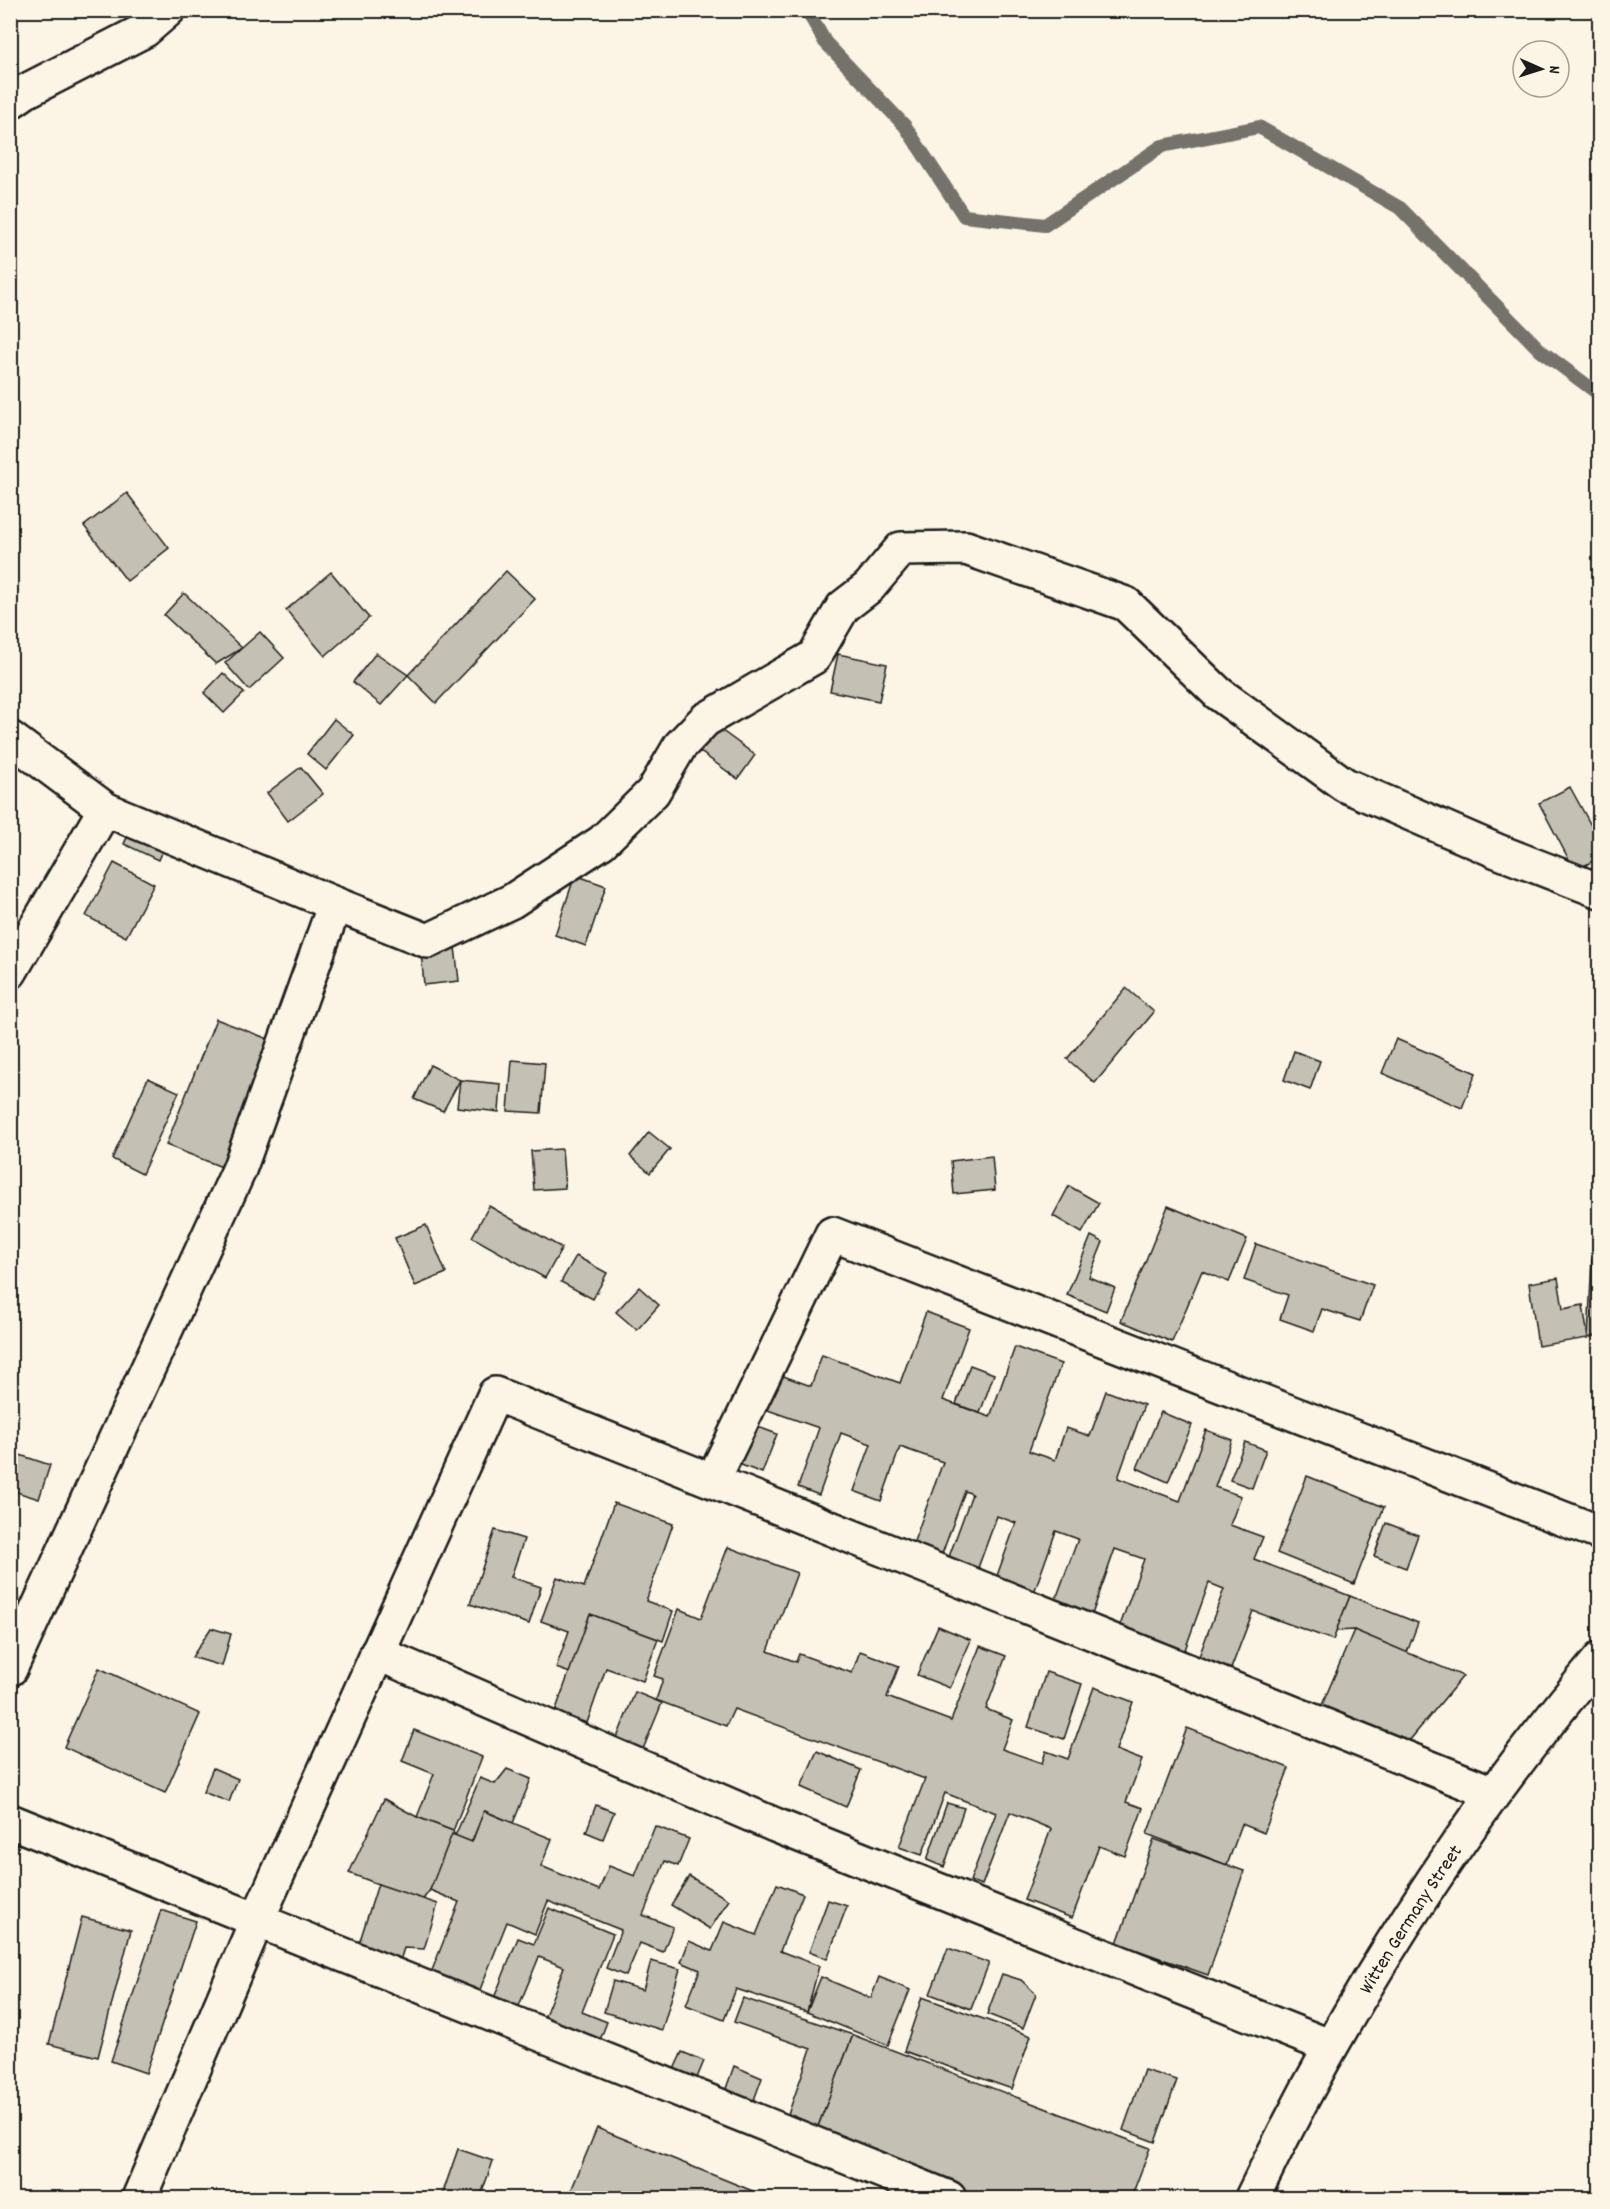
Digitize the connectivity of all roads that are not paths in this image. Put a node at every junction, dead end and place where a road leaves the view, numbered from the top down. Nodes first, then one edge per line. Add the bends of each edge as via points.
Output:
1 (168, 10) edge
2 (10, 102) edge
3 (10, 738) edge
4 (105, 809) junction
5 (1599, 891) edge
6 (335, 904) junction
7 (10, 972) edge
8 (713, 1480) junction
9 (1599, 1533) edge
10 (377, 1653) junction
11 (1599, 1659) edge
12 (10, 1669) edge
13 (1493, 1793) junction
14 (10, 1821) edge
15 (257, 1920) junction
16 (1329, 2046) junction
17 (139, 2199) edge
18 (950, 2199) edge
19 (1252, 2199) edge

1 - 2 street via 145,30
3 - 4 street
4 - 6 street
4 - 7 street
5 - 6 street via 1345,785 1218,693 1126,604 966,548 901,549 869,587 843,607 814,657 705,720 680,746 653,792 602,842 512,901 428,940
6 - 12 street via 239,1170
8 - 9 street via 832,1234
8 - 10 street via 495,1394
8 - 13 street
10 - 15 street
10 - 16 street via 775,1825
11 - 13 street, Witten Germany Street
13 - 16 street, Witten Germany Street via 1437,1871
14 - 15 street
15 - 17 street
15 - 18 street
16 - 19 street, Witten Germany Street

